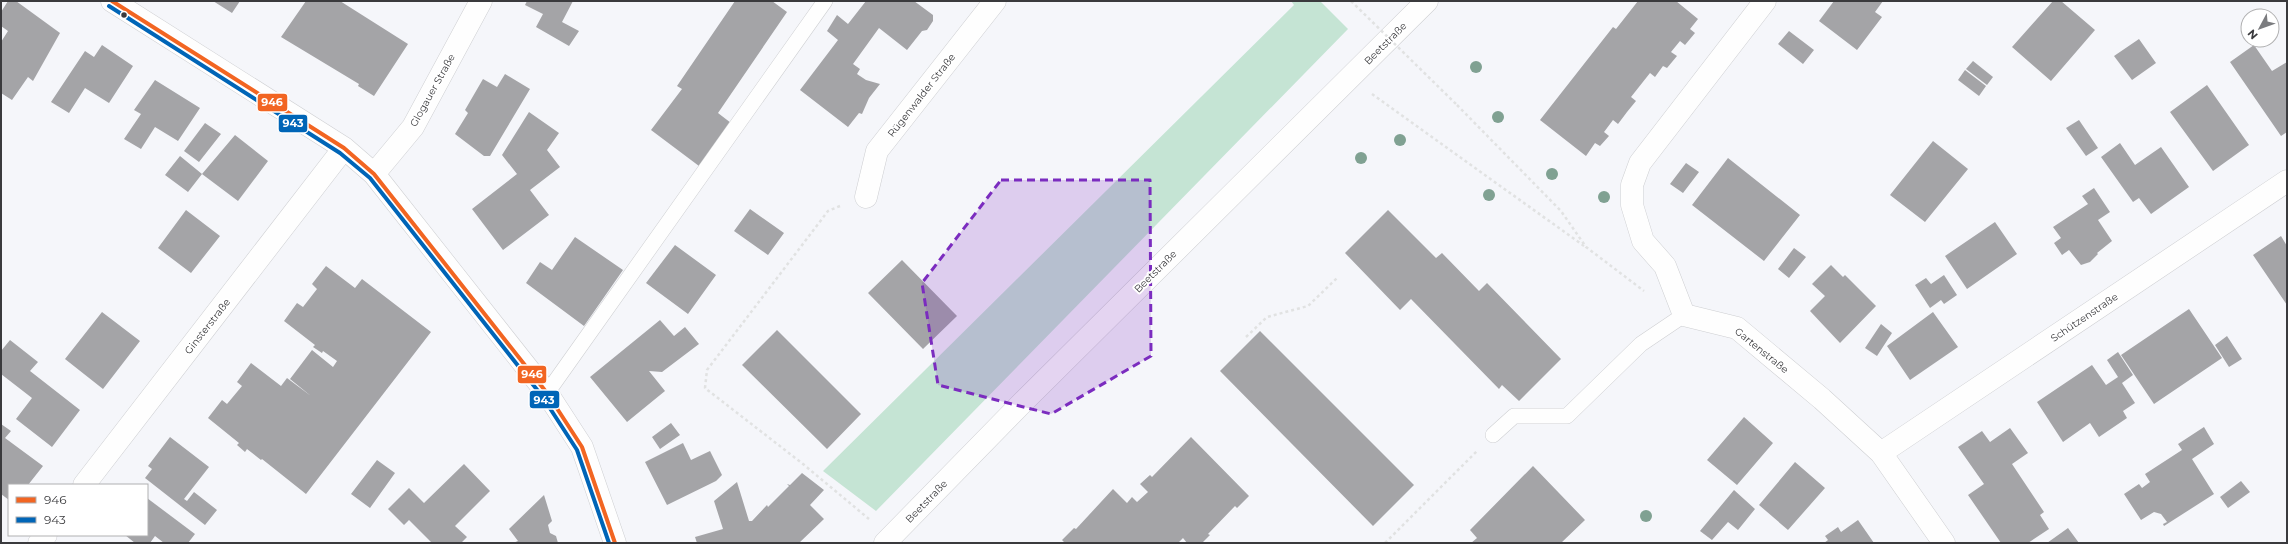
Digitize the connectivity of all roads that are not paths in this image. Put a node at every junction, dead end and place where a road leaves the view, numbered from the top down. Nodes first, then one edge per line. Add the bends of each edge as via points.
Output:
1 (112, 1) edge
2 (481, 1) edge
3 (825, 1) edge
4 (995, 1) edge
5 (1427, 1) edge
6 (1766, 1) edge
7 (344, 148) junction
8 (374, 174) junction
9 (2287, 181) edge
10 (866, 197) road end
11 (1684, 315) junction
12 (547, 393) junction
13 (1493, 435) road end
14 (1881, 452) junction
15 (85, 484) edge
16 (888, 540) edge
17 (615, 543) edge
18 (1944, 543) edge

1 - 7 street
2 - 8 street, Glogauer Straße via 413,127
3 - 12 lane
4 - 10 street, Rügenwalder Straße via 876,151
5 - 16 street, Beetstraße via 1022,403
6 - 11 street via 1640,163 1632,185 1632,205 1643,240 1665,266
7 - 8 street
7 - 15 street, Ginsterstraße
8 - 12 street
9 - 14 street, Schützenstraße
11 - 13 lane via 1641,344 1567,416 1514,416
11 - 14 street, Gartenstraße via 1737,328
12 - 17 street via 582,447
14 - 18 street, Gartenstraße

